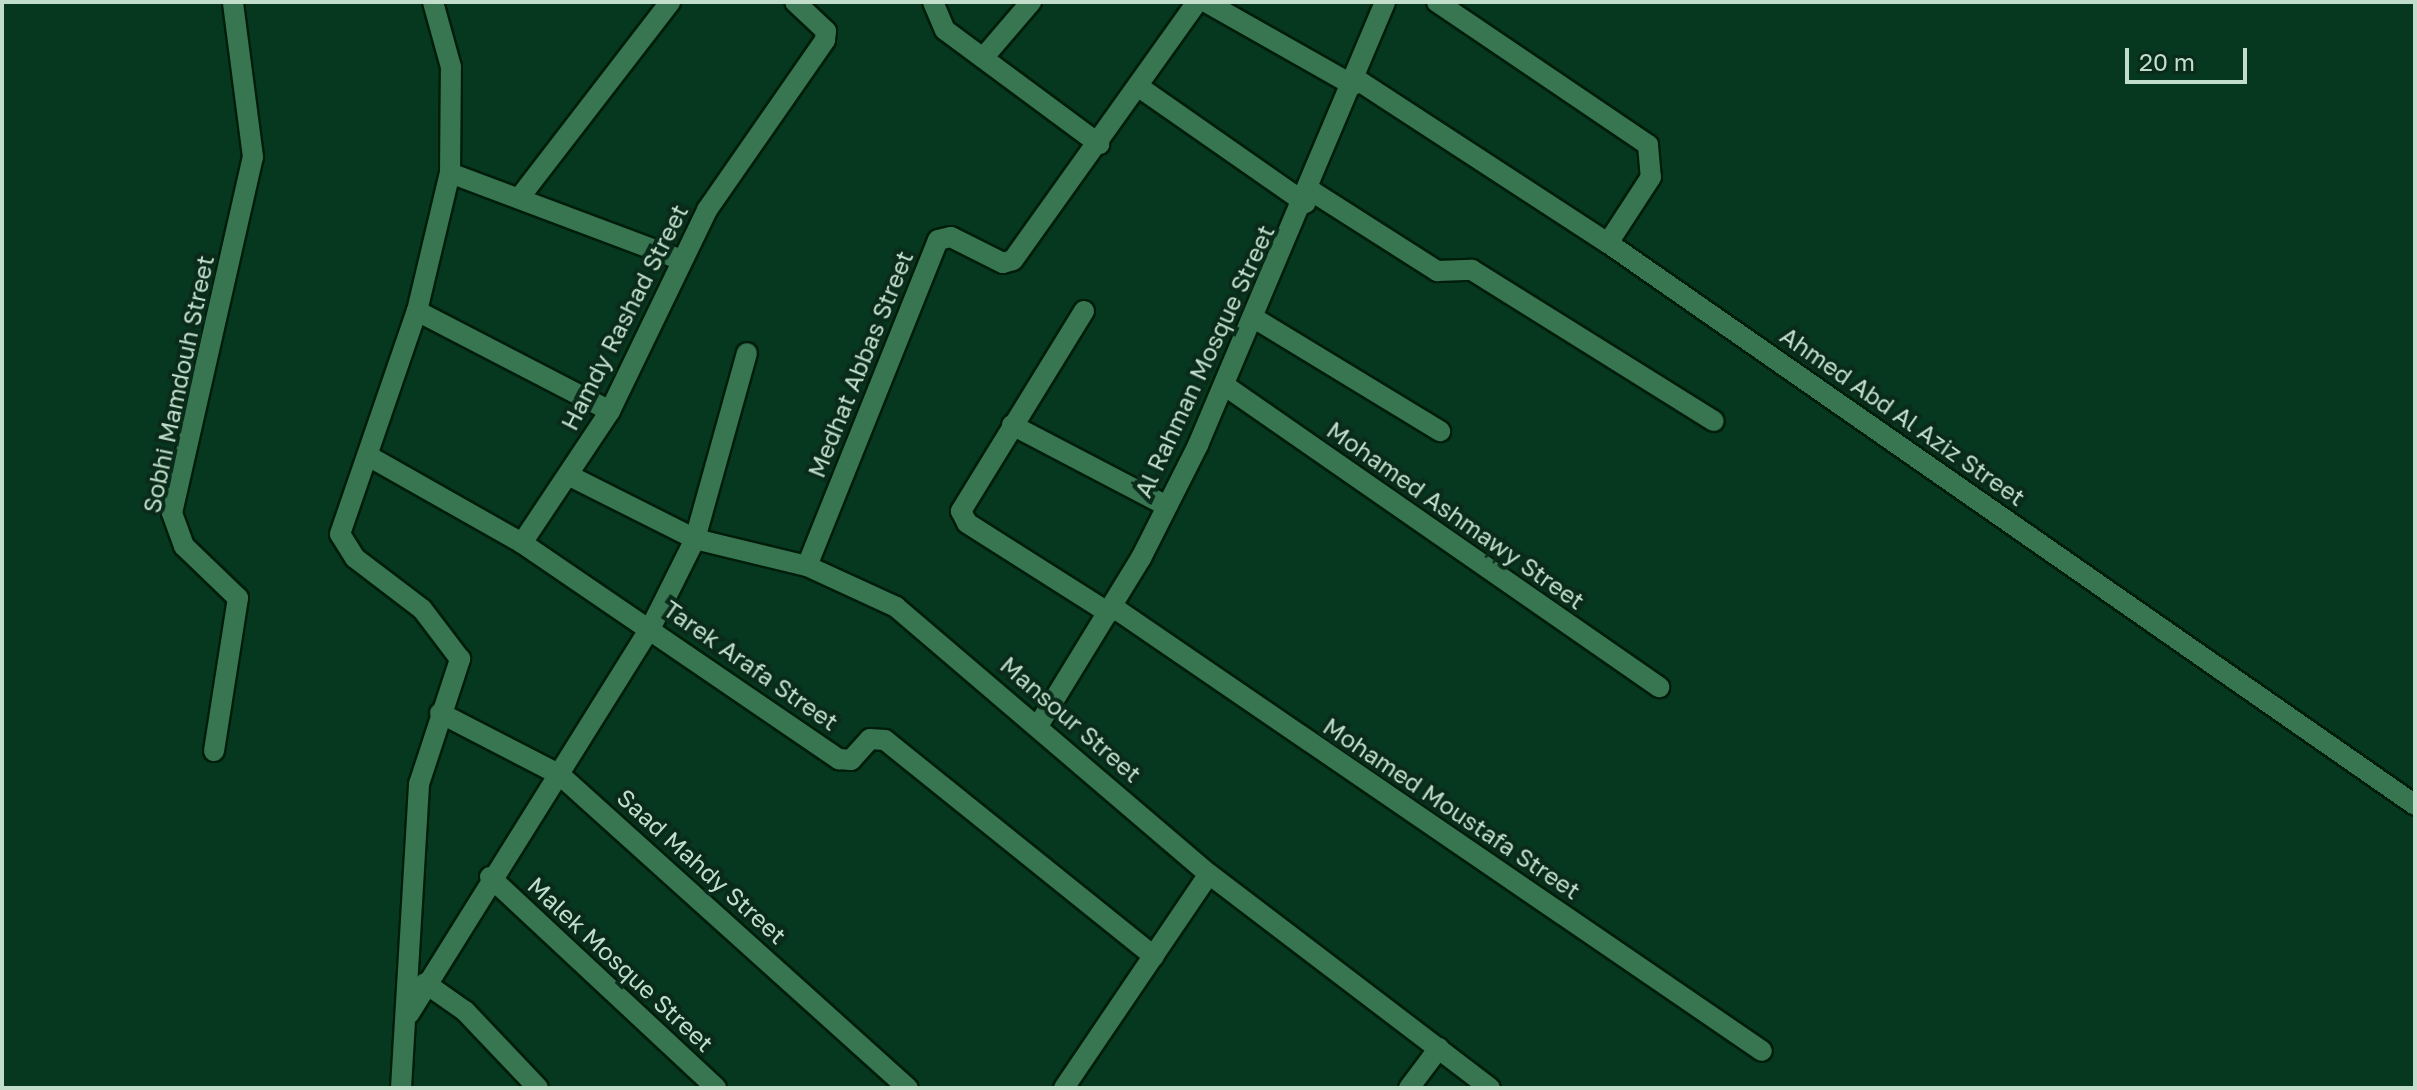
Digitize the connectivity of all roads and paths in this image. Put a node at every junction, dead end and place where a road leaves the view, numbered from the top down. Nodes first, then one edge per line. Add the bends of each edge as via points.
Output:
1 (233, 2) edge
2 (433, 2) edge
3 (795, 2) edge
4 (933, 2) edge
5 (1031, 2) edge
6 (1197, 2) edge
7 (1206, 2) edge
8 (1385, 2) edge
9 (1437, 2) edge
10 (662, 6) edge
11 (983, 58) junction
12 (1354, 82) junction
13 (1139, 87) junction
14 (1099, 144) junction
15 (450, 173) junction
16 (1308, 196) junction
17 (520, 197) junction
18 (1608, 243) junction
19 (679, 259) junction
20 (417, 311) junction
21 (1084, 311) dead end
22 (1254, 318) junction
23 (747, 353) dead end
24 (1224, 385) junction
25 (610, 411) junction
26 (1714, 421) dead end
27 (1012, 425) junction
28 (1440, 431) dead end
29 (370, 457) junction
30 (570, 476) junction
31 (1167, 506) junction
32 (695, 539) junction
33 (522, 543) junction
34 (807, 566) junction
35 (1111, 610) junction
36 (651, 627) junction
37 (1659, 687) dead end
38 (440, 713) junction
39 (1038, 726) junction
40 (214, 751) dead end
41 (560, 775) junction
42 (2415, 805) edge
43 (1209, 874) junction
44 (490, 877) junction
45 (1154, 956) junction
46 (425, 983) junction
47 (405, 1020) junction
48 (1439, 1048) junction
49 (1762, 1051) dead end
50 (401, 1088) edge
51 (538, 1088) edge
52 (716, 1088) edge
53 (908, 1088) edge
54 (1064, 1088) edge
55 (1409, 1088) edge
56 (1490, 1088) edge

1 - 40 street, Sobhi Mamdouh Street via 253,157 172,513 184,546 238,598
2 - 15 street via 451,67
3 - 19 street, Hamdy Rashad Street via 826,31 825,40
4 - 11 street via 945,30
5 - 11 street
6 - 13 street, Medhat Abbas Street
7 - 12 street, Ahmed Abd Al Aziz Street
8 - 12 street, Al Rahman Mosque Street
9 - 18 street via 1648,145 1651,177
10 - 17 street
11 - 14 street
12 - 16 street, Al Rahman Mosque Street
12 - 18 street, Ahmed Abd Al Aziz Street
13 - 14 street, Medhat Abbas Street
13 - 16 street
14 - 34 street, Medhat Abbas Street via 1008,263 951,237 938,240
15 - 17 street
15 - 20 street
16 - 22 street, Al Rahman Mosque Street
16 - 26 street via 1437,271 1472,270
17 - 19 street
18 - 42 street, Ahmed Abd Al Aziz Street
19 - 25 street, Hamdy Rashad Street
20 - 25 street
20 - 29 street
21 - 27 street
22 - 24 street, Al Rahman Mosque Street
22 - 28 street
23 - 32 street
24 - 31 street, Al Rahman Mosque Street
24 - 37 street, Mohamed Ashmawy Street
25 - 30 street, Hamdy Rashad Street
27 - 31 street
27 - 35 street, Mohamed Moustafa Street via 962,505 967,523
29 - 33 street, Tarek Arafa Street
29 - 38 street via 341,525 345,549 422,609 458,654
30 - 32 street, Mansour Street
30 - 33 street, Hamdy Rashad Street
31 - 35 street, Al Rahman Mosque Street
32 - 34 street, Mansour Street
32 - 36 street
33 - 36 street, Tarek Arafa Street
34 - 39 street, Mansour Street via 915,620
35 - 39 street, Al Rahman Mosque Street
35 - 49 street, Mohamed Moustafa Street
36 - 41 street
36 - 45 street, Tarek Arafa Street via 839,759 851,760 870,739 885,740
38 - 41 street, Saad Mahdy Street
38 - 47 street via 419,784
39 - 43 street, Mansour Street
41 - 44 street
41 - 53 street, Saad Mahdy Street
43 - 45 street
43 - 48 street, Mansour Street
44 - 46 street
44 - 52 street, Malek Mosque Street
45 - 54 street
46 - 47 street
46 - 51 street via 465,1011
47 - 50 street
48 - 55 street
48 - 56 street, Mansour Street

